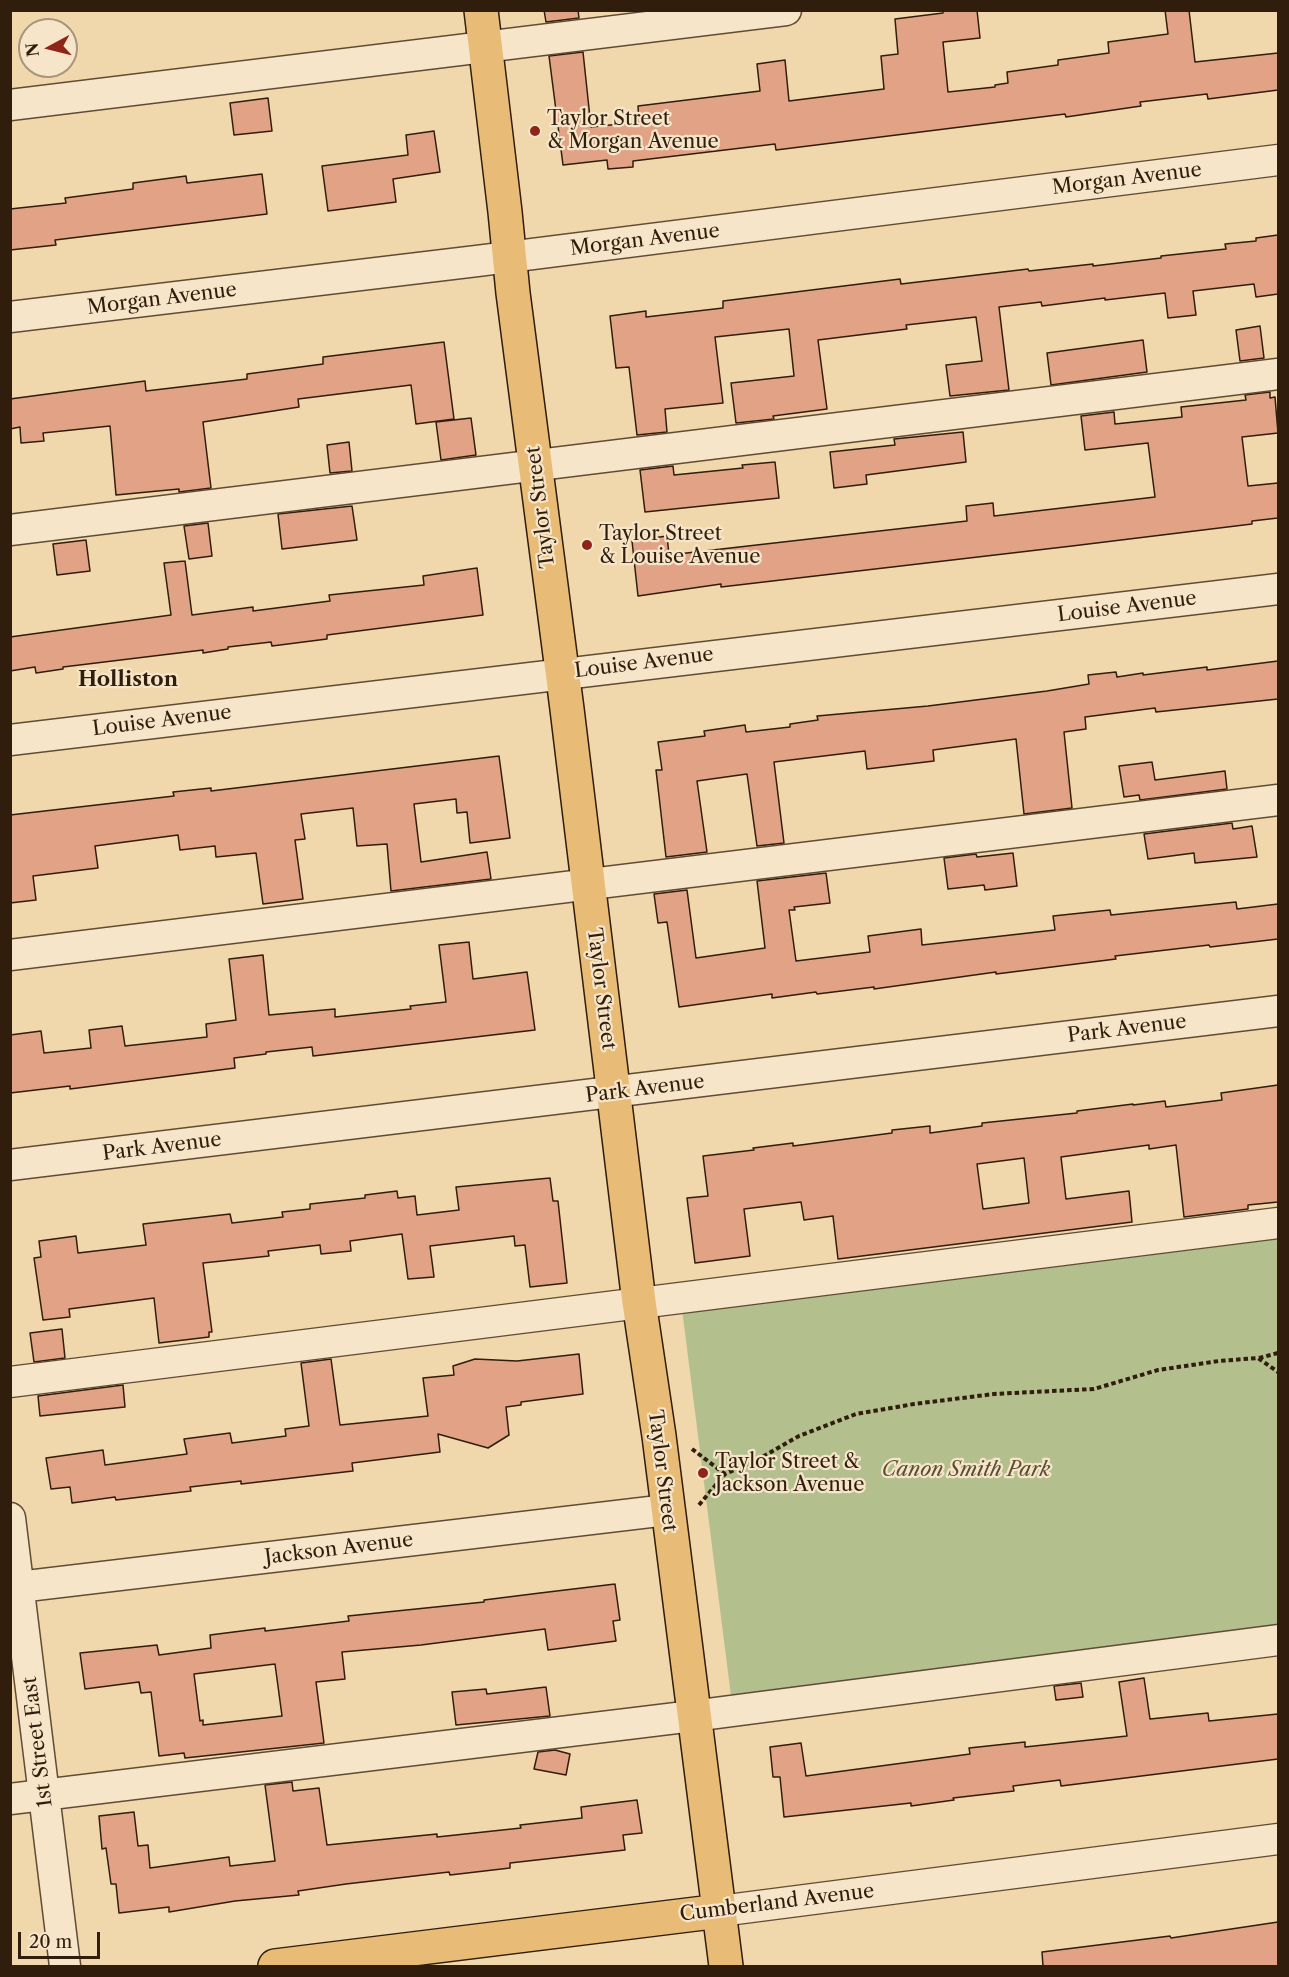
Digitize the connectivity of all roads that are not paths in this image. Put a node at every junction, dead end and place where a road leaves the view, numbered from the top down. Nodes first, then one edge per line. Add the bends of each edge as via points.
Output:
1 (480, 10) edge
2 (786, 10) edge
3 (485, 47) junction
4 (10, 105) edge
5 (1278, 160) edge
6 (511, 257) junction
7 (10, 317) edge
8 (1278, 374) edge
9 (537, 466) junction
10 (10, 530) edge
11 (1278, 590) edge
12 (562, 673) junction
13 (10, 740) edge
14 (1278, 800) edge
15 (588, 884) junction
16 (10, 955) edge
17 (1278, 1011) edge
18 (614, 1092) junction
19 (10, 1165) edge
20 (1278, 1223) edge
21 (639, 1302) junction
22 (10, 1382) edge
23 (667, 1510) junction
24 (10, 1518) edge
25 (15, 1588) edge
26 (1278, 1640) edge
27 (693, 1716) junction
28 (44, 1795) junction
29 (10, 1799) edge
30 (1278, 1839) edge
31 (720, 1911) junction
32 (65, 1966) edge
33 (275, 1966) edge
34 (726, 1966) edge

1 - 3 main road, Taylor Street
2 - 3 street
3 - 4 street
3 - 6 main road, Taylor Street
5 - 6 street, Morgan Avenue
6 - 7 street, Morgan Avenue
6 - 9 main road, Taylor Street
8 - 9 street
9 - 10 street
9 - 12 main road, Taylor Street
11 - 12 street, Louise Avenue
12 - 13 street, Louise Avenue
12 - 15 main road, Taylor Street
14 - 15 street
15 - 16 street
15 - 18 main road, Taylor Street
17 - 18 street, Park Avenue
18 - 19 street, Park Avenue
18 - 21 main road, Taylor Street
20 - 21 street
21 - 22 street
21 - 23 main road, Taylor Street
23 - 25 street, Jackson Avenue
23 - 27 main road, Taylor Street
24 - 25 street, 1st Street East
25 - 28 street, 1st Street East
26 - 27 street
27 - 28 street
27 - 31 main road, Taylor Street
28 - 29 street
28 - 32 street, 1st Street East
30 - 31 street, Cumberland Avenue
31 - 33 main road, Cumberland Avenue
31 - 34 main road, Taylor Street

